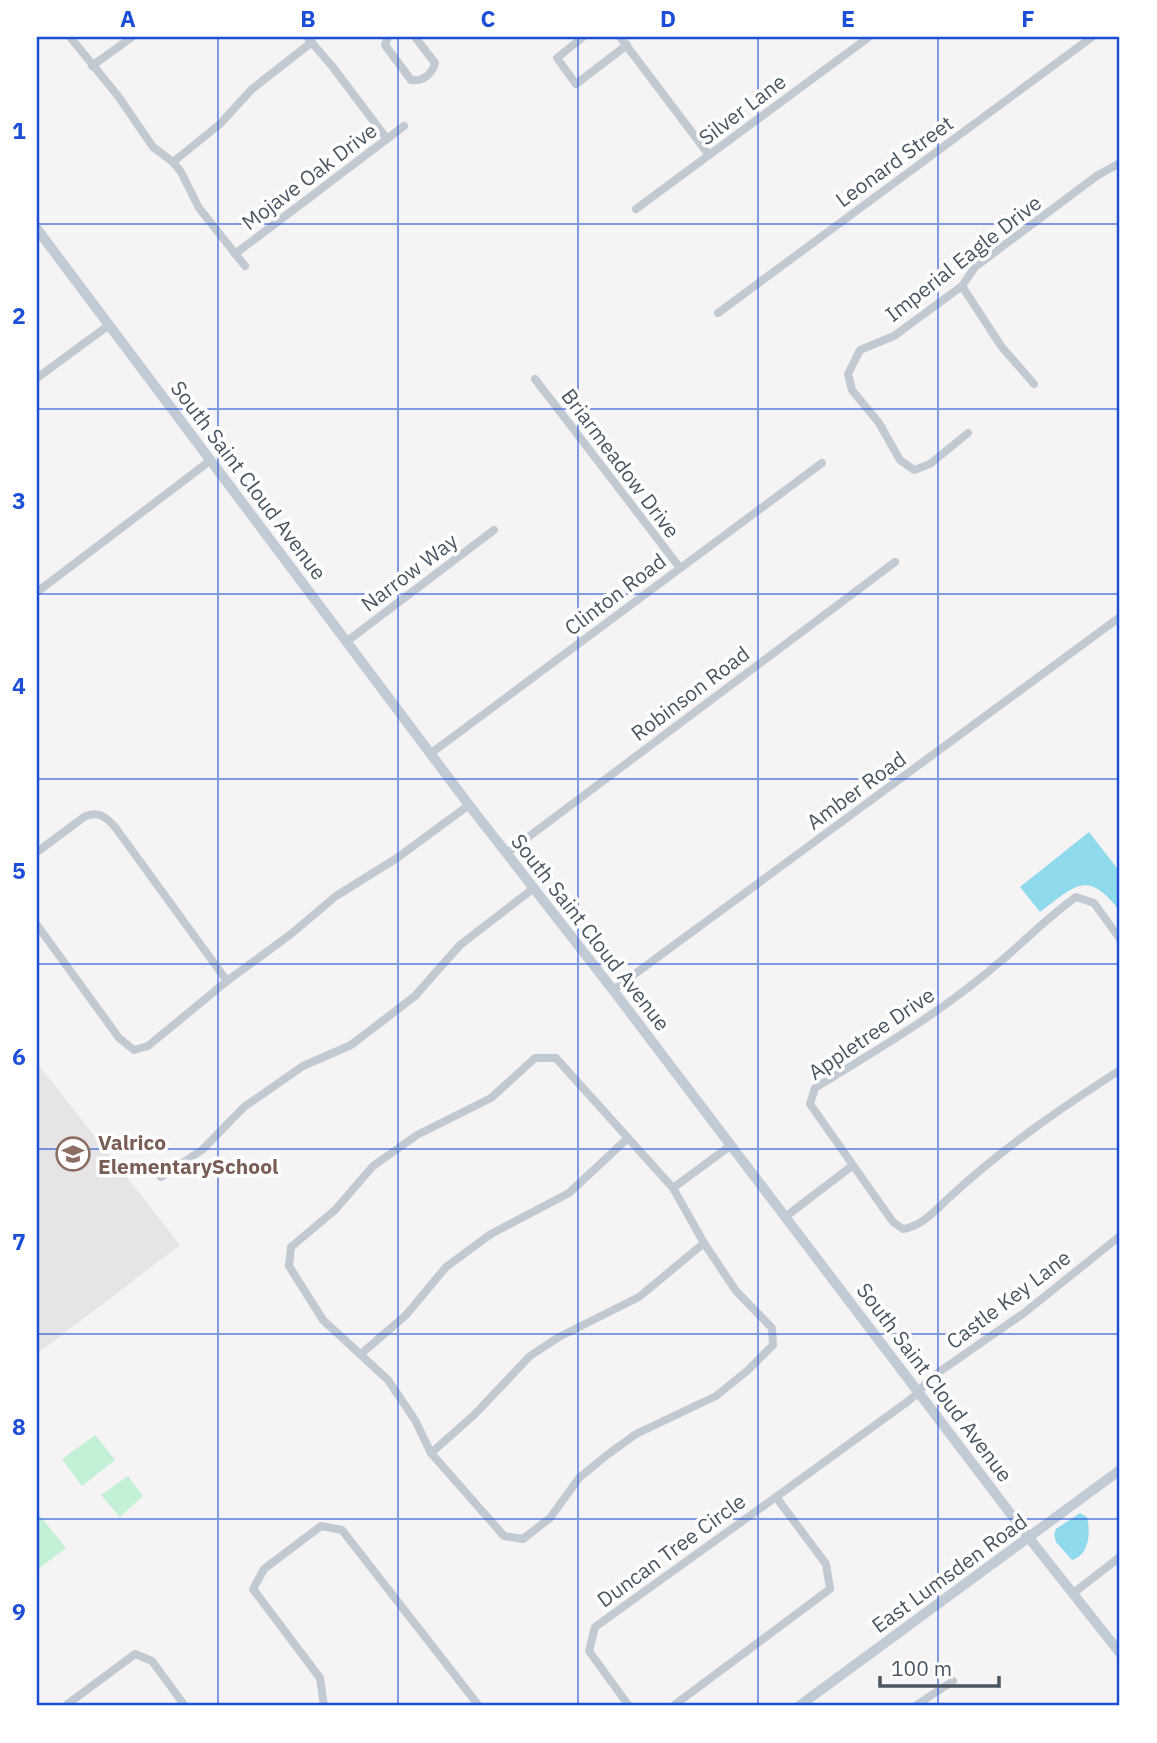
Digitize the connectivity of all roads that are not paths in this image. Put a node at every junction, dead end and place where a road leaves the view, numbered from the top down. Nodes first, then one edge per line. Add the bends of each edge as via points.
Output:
1 (70, 37) edge
2 (132, 37) edge
3 (388, 37) edge
4 (415, 37) edge
5 (583, 37) edge
6 (620, 37) edge
7 (869, 37) edge
8 (1092, 37) edge
9 (310, 40) edge
10 (627, 46) junction
11 (92, 66) junction
12 (404, 126) dead end
13 (387, 139) junction
14 (709, 155) junction
15 (173, 162) junction
16 (1120, 163) edge
17 (636, 209) dead end
18 (37, 229) edge
19 (235, 254) junction
20 (245, 266) dead end
21 (962, 286) junction
22 (718, 313) dead end
23 (109, 325) junction
24 (37, 378) edge
25 (535, 379) dead end
26 (1034, 384) dead end
27 (968, 433) dead end
28 (211, 460) junction
29 (822, 463) dead end
30 (494, 530) dead end
31 (895, 562) dead end
32 (680, 568) junction
33 (37, 593) edge
34 (1120, 617) edge
35 (346, 642) junction
36 (430, 754) junction
37 (468, 805) junction
38 (37, 852) edge
39 (507, 853) junction
40 (534, 888) junction
41 (37, 925) edge
42 (1120, 939) edge
43 (227, 981) junction
44 (613, 990) junction
45 (1120, 1070) edge
46 (628, 1138) junction
47 (730, 1146) junction
48 (852, 1166) junction
49 (161, 1177) dead end
50 (673, 1188) junction
51 (785, 1217) junction
52 (1120, 1236) edge
53 (704, 1242) junction
54 (361, 1353) junction
55 (919, 1392) junction
56 (431, 1453) junction
57 (1120, 1470) edge
58 (776, 1497) junction
59 (1029, 1538) junction
60 (1120, 1557) edge
61 (1072, 1594) junction
62 (1120, 1653) edge
63 (953, 1681) dead end
64 (806, 1704) edge
65 (65, 1706) edge
66 (185, 1706) edge
67 (324, 1706) edge
68 (479, 1706) edge
69 (629, 1706) edge
70 (673, 1706) edge
71 (915, 1706) edge

1 - 11 street
2 - 11 street
3 - 4 street via 388,52 415,81 424,79 435,63
5 - 10 street via 557,58 576,84
6 - 10 street
7 - 14 street, Silver Lane
8 - 22 street, Leonard Street
9 - 13 street
9 - 15 street
10 - 14 street
11 - 15 street via 153,147
12 - 13 street, Mojave Oak Drive
13 - 19 street, Mojave Oak Drive
14 - 17 street, Silver Lane
15 - 19 street via 199,208
16 - 21 street, Imperial Eagle Drive via 975,267
18 - 23 street, South Saint Cloud Avenue
19 - 20 street
21 - 26 street via 1001,346
21 - 27 street, Imperial Eagle Drive via 894,336 860,350 848,374 852,390 879,423 900,460 914,470 930,464
23 - 24 street
23 - 28 street, South Saint Cloud Avenue
25 - 32 street, Briarmeadow Drive
28 - 33 street
28 - 35 street, South Saint Cloud Avenue
29 - 32 street, Clinton Road
30 - 35 street, Narrow Way
31 - 39 street, Robinson Road
32 - 36 street, Clinton Road
34 - 44 street, Amber Road
35 - 36 street, South Saint Cloud Avenue
36 - 37 street, South Saint Cloud Avenue
37 - 39 street, South Saint Cloud Avenue
37 - 43 street via 336,896
38 - 43 street via 89,814 106,817
39 - 40 street, South Saint Cloud Avenue
40 - 44 street, South Saint Cloud Avenue
40 - 49 street via 460,945 415,996 351,1045 303,1066 244,1107 202,1150
41 - 43 street via 119,1038 134,1050 148,1046
42 - 48 street, Appletree Drive via 1094,903 1076,897 915,1027 815,1088 810,1104
44 - 47 street, South Saint Cloud Avenue
45 - 48 street, Appletree Drive via 1023,1136 917,1227 904,1229 893,1222
46 - 50 street
46 - 54 street via 569,1193 491,1234 446,1267 406,1315
46 - 54 street via 556,1058 535,1058 491,1098 417,1135 373,1166 335,1210 291,1248 289,1266 323,1320
47 - 50 street
47 - 51 street, South Saint Cloud Avenue
48 - 51 street
50 - 53 street
51 - 55 street, South Saint Cloud Avenue
52 - 55 street, Castle Key Lane via 1024,1313 929,1379
53 - 56 street via 639,1297 530,1356
53 - 56 street via 736,1291 772,1328 773,1345 716,1396 636,1434 607,1455 579,1478 550,1517 523,1539 504,1536
54 - 56 street via 395,1390
55 - 58 street, Duncan Tree Circle
55 - 59 street, South Saint Cloud Avenue
57 - 59 street, East Lumsden Road
58 - 69 street, Duncan Tree Circle via 595,1627 589,1651
58 - 70 street, Duncan Tree Circle via 827,1564 830,1589
59 - 61 street, South Saint Cloud Avenue
59 - 64 street, East Lumsden Road
60 - 61 street
61 - 62 street, South Saint Cloud Avenue
63 - 71 street
65 - 66 street via 135,1654 152,1661
67 - 68 street via 320,1678 253,1589 264,1569 321,1525 342,1530

